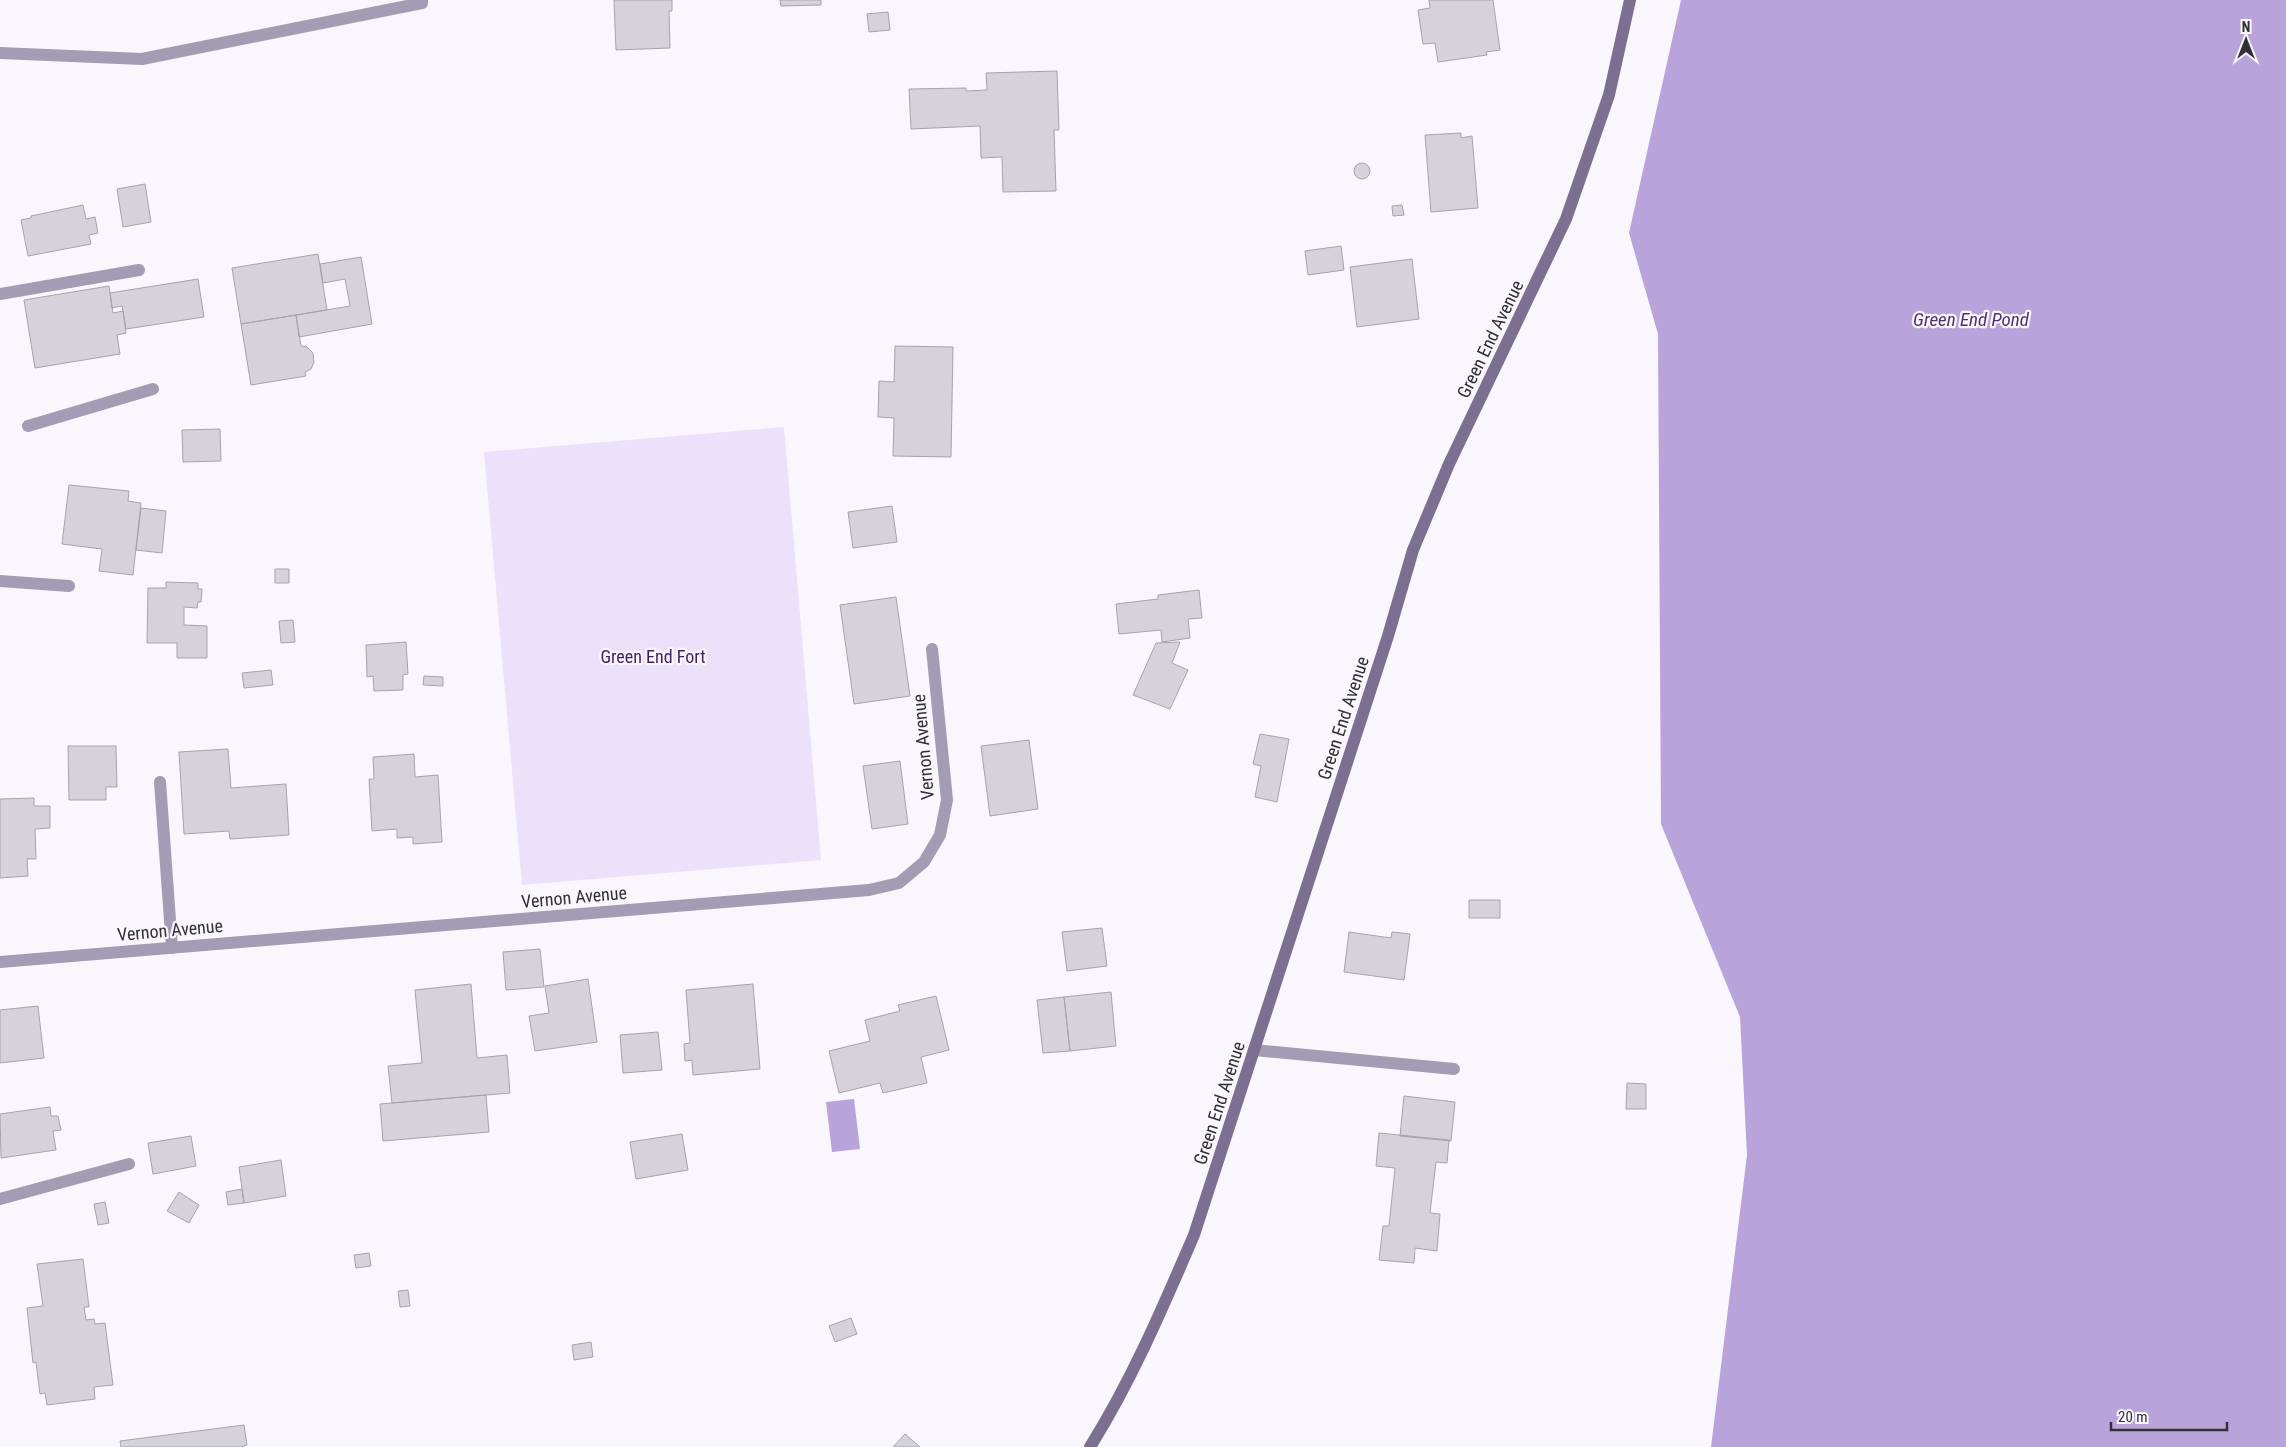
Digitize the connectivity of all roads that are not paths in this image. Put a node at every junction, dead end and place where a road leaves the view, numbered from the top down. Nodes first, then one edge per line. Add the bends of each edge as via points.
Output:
1 (422, 0) edge
2 (1630, 0) edge
3 (0, 53) edge
4 (139, 270) dead end
5 (0, 294) edge
6 (153, 389) dead end
7 (28, 426) dead end
8 (0, 581) edge
9 (69, 586) dead end
10 (932, 649) dead end
11 (160, 782) dead end
12 (172, 948) junction
13 (0, 962) edge
14 (1254, 1050) junction
15 (1454, 1069) dead end
16 (129, 1164) dead end
17 (0, 1199) edge
18 (1090, 1447) edge

1 - 3 street via 422,3 142,59
2 - 14 street, Green End Avenue via 1609,95 1566,220 1449,464 1413,550
4 - 5 street
6 - 7 street
8 - 9 street
10 - 12 street, Vernon Avenue via 947,800 940,835 924,862 899,883 869,890
11 - 12 street
12 - 13 street, Vernon Avenue
14 - 15 street
14 - 18 street, Green End Avenue via 1194,1235 1150,1335 1113,1410
16 - 17 street

